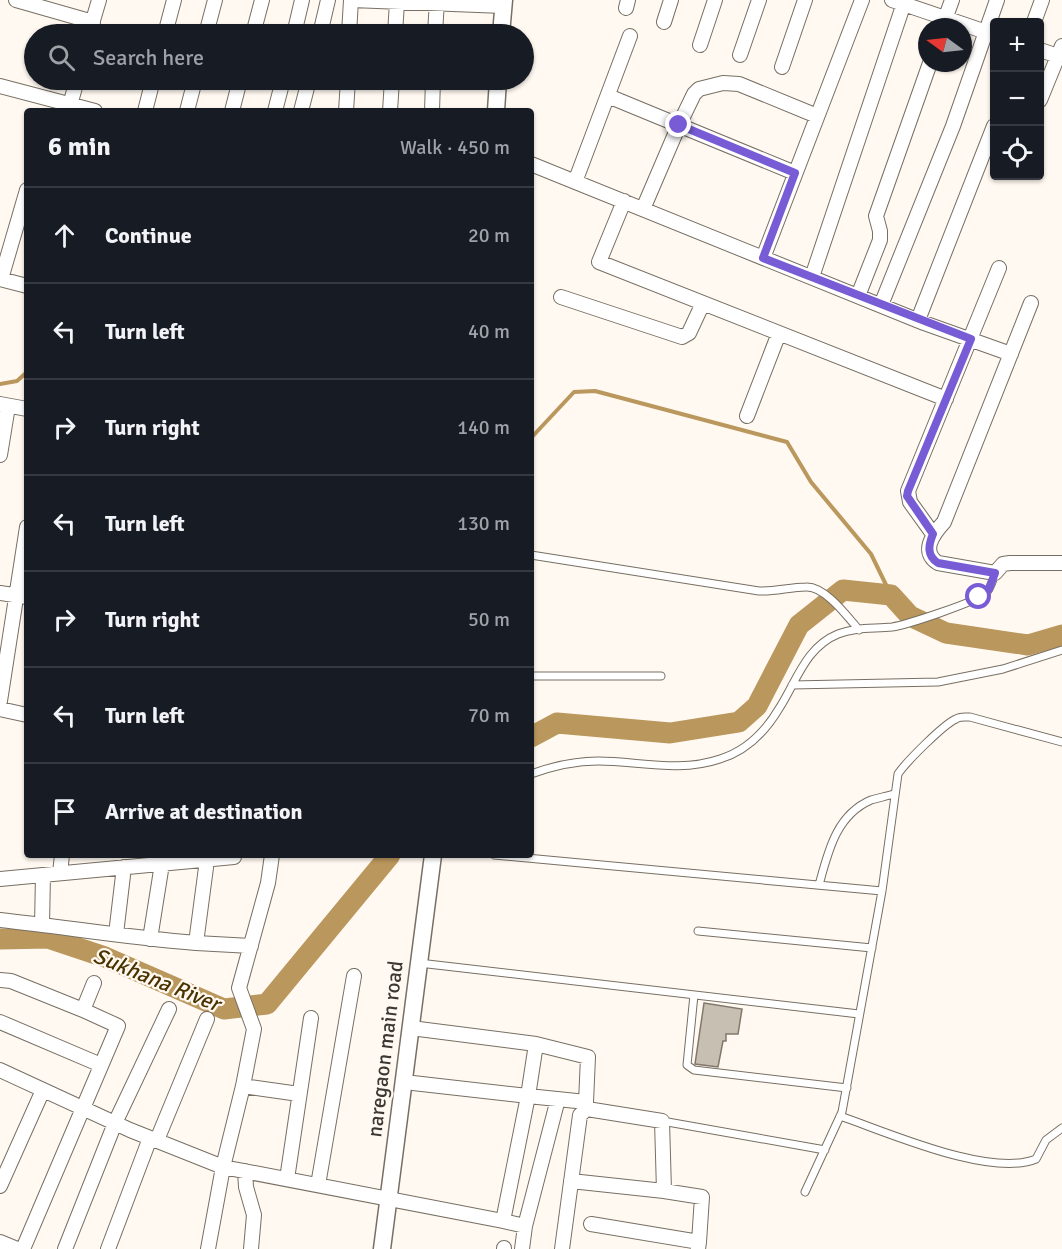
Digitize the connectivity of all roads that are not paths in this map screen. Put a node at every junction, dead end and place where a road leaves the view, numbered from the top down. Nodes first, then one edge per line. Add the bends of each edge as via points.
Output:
1 (16, 0) edge
2 (99, 0) edge
3 (174, 0) edge
4 (215, 0) edge
5 (262, 0) edge
6 (302, 0) edge
7 (328, 0) edge
8 (352, 0) edge
9 (671, 0) edge
10 (715, 0) edge
11 (759, 0) edge
12 (805, 0) edge
13 (862, 0) edge
14 (952, 0) edge
15 (997, 0) edge
16 (1042, 0) edge
17 (900, 1) edge
18 (397, 2) junction
19 (437, 2) edge
20 (504, 3) edge
21 (934, 18) edge
22 (946, 18) edge
23 (993, 18) edge
24 (1035, 18) edge
25 (664, 22) dead end
26 (80, 24) edge
27 (92, 24) edge
28 (168, 24) edge
29 (209, 24) edge
30 (256, 24) edge
31 (296, 24) edge
32 (322, 24) edge
33 (350, 24) edge
34 (396, 24) edge
35 (436, 24) edge
36 (502, 24) edge
37 (972, 29) edge
38 (990, 33) edge
39 (630, 36) dead end
40 (700, 45) dead end
41 (1044, 50) edge
42 (1060, 51) edge
43 (740, 55) dead end
44 (782, 68) dead end
45 (927, 72) edge
46 (0, 86) edge
47 (74, 90) edge
48 (150, 90) edge
49 (192, 90) edge
50 (237, 90) edge
51 (280, 90) edge
52 (306, 90) edge
53 (347, 90) edge
54 (391, 90) edge
55 (433, 90) edge
56 (497, 90) edge
57 (1044, 90) edge
58 (608, 96) junction
59 (70, 105) junction
60 (51, 106) edge
61 (82, 108) edge
62 (146, 108) edge
63 (188, 108) edge
64 (233, 108) edge
65 (276, 108) edge
66 (302, 108) edge
67 (346, 108) edge
68 (390, 108) edge
69 (432, 108) edge
70 (496, 108) edge
71 (817, 116) junction
72 (679, 125) junction
73 (990, 136) edge
74 (534, 165) edge
75 (795, 173) junction
76 (575, 182) junction
77 (624, 201) junction
78 (24, 204) edge
79 (643, 209) junction
80 (13, 240) junction
81 (24, 243) edge
82 (763, 258) junction
83 (999, 268) dead end
84 (812, 277) junction
85 (1, 279) edge
86 (24, 285) edge
87 (858, 296) junction
88 (561, 297) dead end
89 (703, 303) junction
90 (1031, 303) dead end
91 (881, 305) junction
92 (918, 320) junction
93 (780, 333) junction
94 (971, 339) junction
95 (1011, 354) junction
96 (946, 399) junction
97 (4, 405) edge
98 (24, 408) edge
99 (747, 416) dead end
100 (0, 455) edge
101 (933, 534) junction
102 (534, 555) edge
103 (24, 562) edge
104 (1062, 563) edge
105 (995, 573) junction
106 (0, 593) edge
107 (21, 596) edge
108 (859, 630) junction
109 (1062, 650) edge
110 (534, 676) edge
111 (661, 676) dead end
112 (792, 685) junction
113 (0, 701) edge
114 (0, 709) edge
115 (24, 714) edge
116 (1062, 742) edge
117 (534, 773) edge
118 (894, 794) junction
119 (62, 858) edge
120 (216, 858) edge
121 (272, 858) edge
122 (433, 858) edge
123 (526, 858) edge
124 (198, 859) edge
125 (155, 861) edge
126 (115, 864) edge
127 (60, 873) junction
128 (43, 875) junction
129 (0, 879) edge
130 (819, 885) junction
131 (882, 891) junction
132 (0, 920) edge
133 (42, 925) junction
134 (698, 931) dead end
135 (116, 934) junction
136 (150, 939) junction
137 (196, 943) junction
138 (251, 946) junction
139 (872, 948) junction
140 (419, 963) junction
141 (354, 976) dead end
142 (0, 980) edge
143 (94, 983) dead end
144 (694, 995) junction
145 (169, 1009) dead end
146 (83, 1010) junction
147 (859, 1014) junction
148 (311, 1018) dead end
149 (207, 1019) dead end
150 (0, 1022) edge
151 (411, 1028) junction
152 (536, 1044) junction
153 (101, 1065) junction
154 (1, 1073) edge
155 (404, 1082) junction
156 (243, 1086) junction
157 (847, 1088) junction
158 (43, 1090) junction
159 (299, 1094) junction
160 (528, 1096) junction
161 (558, 1099) junction
162 (586, 1106) junction
163 (83, 1108) junction
164 (840, 1116) junction
165 (662, 1121) junction
166 (115, 1123) junction
167 (1062, 1128) edge
168 (153, 1139) junction
169 (825, 1150) junction
170 (223, 1167) junction
171 (245, 1171) junction
172 (287, 1179) junction
173 (571, 1181) junction
174 (318, 1185) junction
175 (0, 1186) edge
176 (664, 1191) junction
177 (805, 1192) dead end
178 (389, 1198) junction
179 (502, 1221) junction
180 (591, 1224) dead end
181 (525, 1226) junction
182 (649, 1234) junction
183 (0, 1242) edge
184 (698, 1245) edge
185 (17, 1249) edge
186 (22, 1249) edge
187 (66, 1249) edge
188 (108, 1249) edge
189 (208, 1249) edge
190 (251, 1249) edge
191 (382, 1249) edge
192 (522, 1249) edge
193 (562, 1249) edge
194 (647, 1249) edge

1 - 26 street
2 - 27 street
3 - 28 street
4 - 29 street
5 - 30 street
6 - 31 street
7 - 32 street
8 - 18 street
8 - 33 street
9 - 25 street
10 - 40 street
11 - 43 street
12 - 44 street
13 - 71 street
14 - 22 street
15 - 23 street
16 - 24 street
17 - 21 street
17 - 84 street
18 - 19 street
18 - 34 street
19 - 20 street
19 - 35 street
20 - 36 street
37 - 38 street
38 - 91 street
39 - 58 street
41 - 42 street
42 - 57 street
45 - 87 street via 876,216 880,240
46 - 60 street
47 - 59 street
48 - 62 street
49 - 63 street
50 - 64 street
51 - 65 street
52 - 66 street
53 - 67 street
54 - 68 street
55 - 69 street
56 - 70 street
58 - 72 street
58 - 76 street
59 - 60 street
59 - 61 street
71 - 72 street via 739,84 723,83 699,89
71 - 75 street
72 - 75 street
72 - 79 street
73 - 92 street
74 - 76 street
75 - 82 street
76 - 77 street
77 - 79 street
77 - 89 street via 599,262
78 - 80 street
79 - 82 street
80 - 81 street
80 - 85 street
82 - 84 street
83 - 94 street
84 - 87 street
85 - 86 street
87 - 91 street
88 - 89 street via 682,338 689,333
89 - 93 street
90 - 95 street
91 - 92 street
92 - 94 street
93 - 96 street
93 - 99 street
94 - 95 street
94 - 96 street
95 - 101 street via 944,522
96 - 101 street via 908,491 910,502
97 - 98 street
97 - 100 street
101 - 105 street via 929,552 934,561
102 - 108 lane via 759,591 816,588
103 - 107 street
104 - 105 street via 1010,563
105 - 108 lane via 989,589 979,597 903,625
106 - 107 street
107 - 113 street
108 - 112 lane via 838,634 815,649
109 - 112 lane via 1003,669 938,682
110 - 111 lane
112 - 117 lane via 780,709 747,747 717,760 682,766 571,762
114 - 115 street
116 - 118 lane via 970,717 956,718 904,765
118 - 130 lane via 872,800 846,818 829,848
118 - 131 lane
119 - 127 street
120 - 124 street
121 - 138 street
122 - 140 street, naregaon main road
123 - 130 lane
124 - 125 street
124 - 137 street
125 - 126 street
125 - 136 street
126 - 127 street
126 - 135 street
127 - 128 street
128 - 129 street
128 - 133 street
130 - 131 lane
131 - 139 lane
132 - 133 street
133 - 135 street
134 - 139 lane
135 - 136 street
136 - 137 street
137 - 138 street
138 - 156 street via 239,988 254,1029
139 - 147 lane
140 - 144 lane
140 - 151 street, naregaon main road
141 - 174 street
142 - 146 street
143 - 146 street
144 - 147 lane
144 - 157 lane via 688,1067
145 - 166 street
146 - 153 street via 118,1026
147 - 157 lane
148 - 159 street
149 - 168 street
150 - 153 street
151 - 152 street
151 - 155 street, naregaon main road
152 - 160 street
152 - 162 street via 588,1057
153 - 163 street
154 - 158 street
155 - 160 street
155 - 178 street, naregaon main road
156 - 159 street
156 - 170 street
157 - 164 lane
158 - 163 street
158 - 175 street
159 - 172 street
160 - 161 street
160 - 179 street
161 - 162 street
161 - 181 street
162 - 165 street
162 - 173 street via 580,1115
163 - 166 street
163 - 186 street
164 - 167 lane via 950,1154 998,1164 1033,1160 1046,1140
164 - 169 lane
165 - 169 lane
165 - 176 street
166 - 168 street
166 - 187 street
168 - 170 street
168 - 188 street
169 - 177 lane
170 - 171 street
170 - 189 street
171 - 172 street
171 - 190 street via 254,1215
172 - 174 street
173 - 176 street
173 - 193 street
174 - 178 street
176 - 184 street via 702,1197
178 - 179 street
178 - 191 street, naregaon main road
179 - 181 street
180 - 182 street
181 - 192 street
182 - 184 street
182 - 194 street
183 - 185 street

